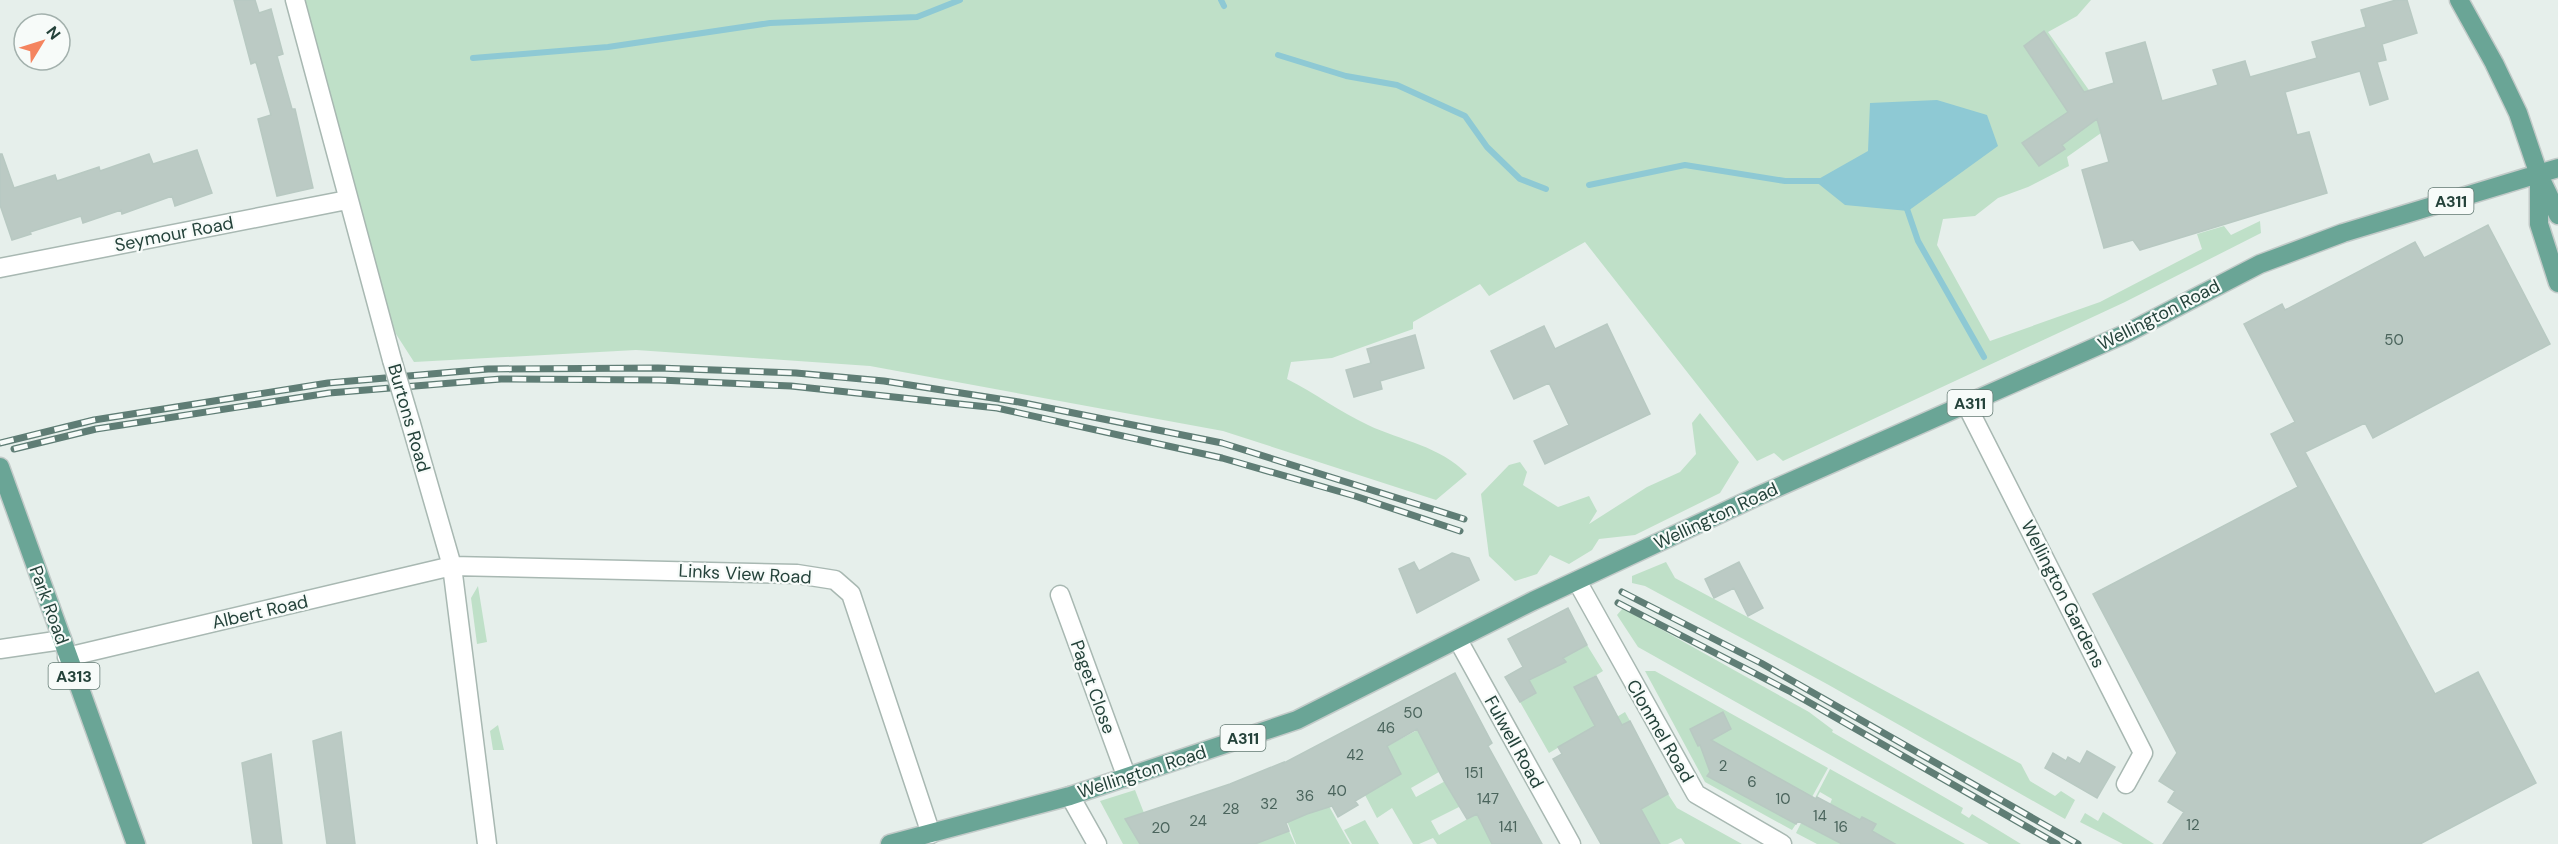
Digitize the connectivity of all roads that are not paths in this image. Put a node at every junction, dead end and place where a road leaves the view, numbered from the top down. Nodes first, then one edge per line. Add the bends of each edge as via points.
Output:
1 (295, 0) edge
2 (2458, 0) edge
3 (2558, 168) edge
4 (2539, 175) junction
5 (347, 200) junction
6 (2558, 215) edge
7 (0, 268) edge
8 (2558, 283) edge
9 (1966, 404) junction
10 (0, 467) edge
11 (452, 566) junction
12 (1576, 581) junction
13 (1060, 595) dead end
14 (1458, 640) junction
15 (65, 648) junction
16 (0, 649) edge
17 (1127, 778) junction
18 (2126, 784) dead end
19 (1070, 796) junction
20 (931, 834) junction
21 (136, 844) edge
22 (487, 844) edge
23 (890, 844) edge
24 (1097, 844) edge
25 (1571, 844) edge
26 (1782, 844) edge

1 - 5 street, Burtons Road
2 - 4 main road via 2518,113
3 - 4 main road, A311
4 - 6 main road
4 - 8 main road via 2539,224
4 - 9 main road, Wellington Road / A311 via 2297,248 2127,333
5 - 7 street, Seymour Road
5 - 11 street, Burtons Road, bridge
9 - 12 main road, Wellington Road / A311
9 - 18 street, Wellington Gardens via 2143,753
10 - 15 main road, Park Road / A313
11 - 15 street, Albert Road
11 - 20 street, Links View Road via 797,574 835,580 851,594
11 - 22 street, Burtons Road
12 - 14 main road, Wellington Road / A311
12 - 26 street, Clonmel Road via 1696,794
13 - 17 street, Paget Close
14 - 17 main road, Wellington Road / A311 via 1297,720
14 - 25 street, Fulwell Road
15 - 16 street, Albert Road
15 - 21 main road, Park Road / A313
17 - 19 main road, Wellington Road / A311
19 - 20 main road, Wellington Road / A311
19 - 24 street
20 - 23 main road, Wellington Road / A311

